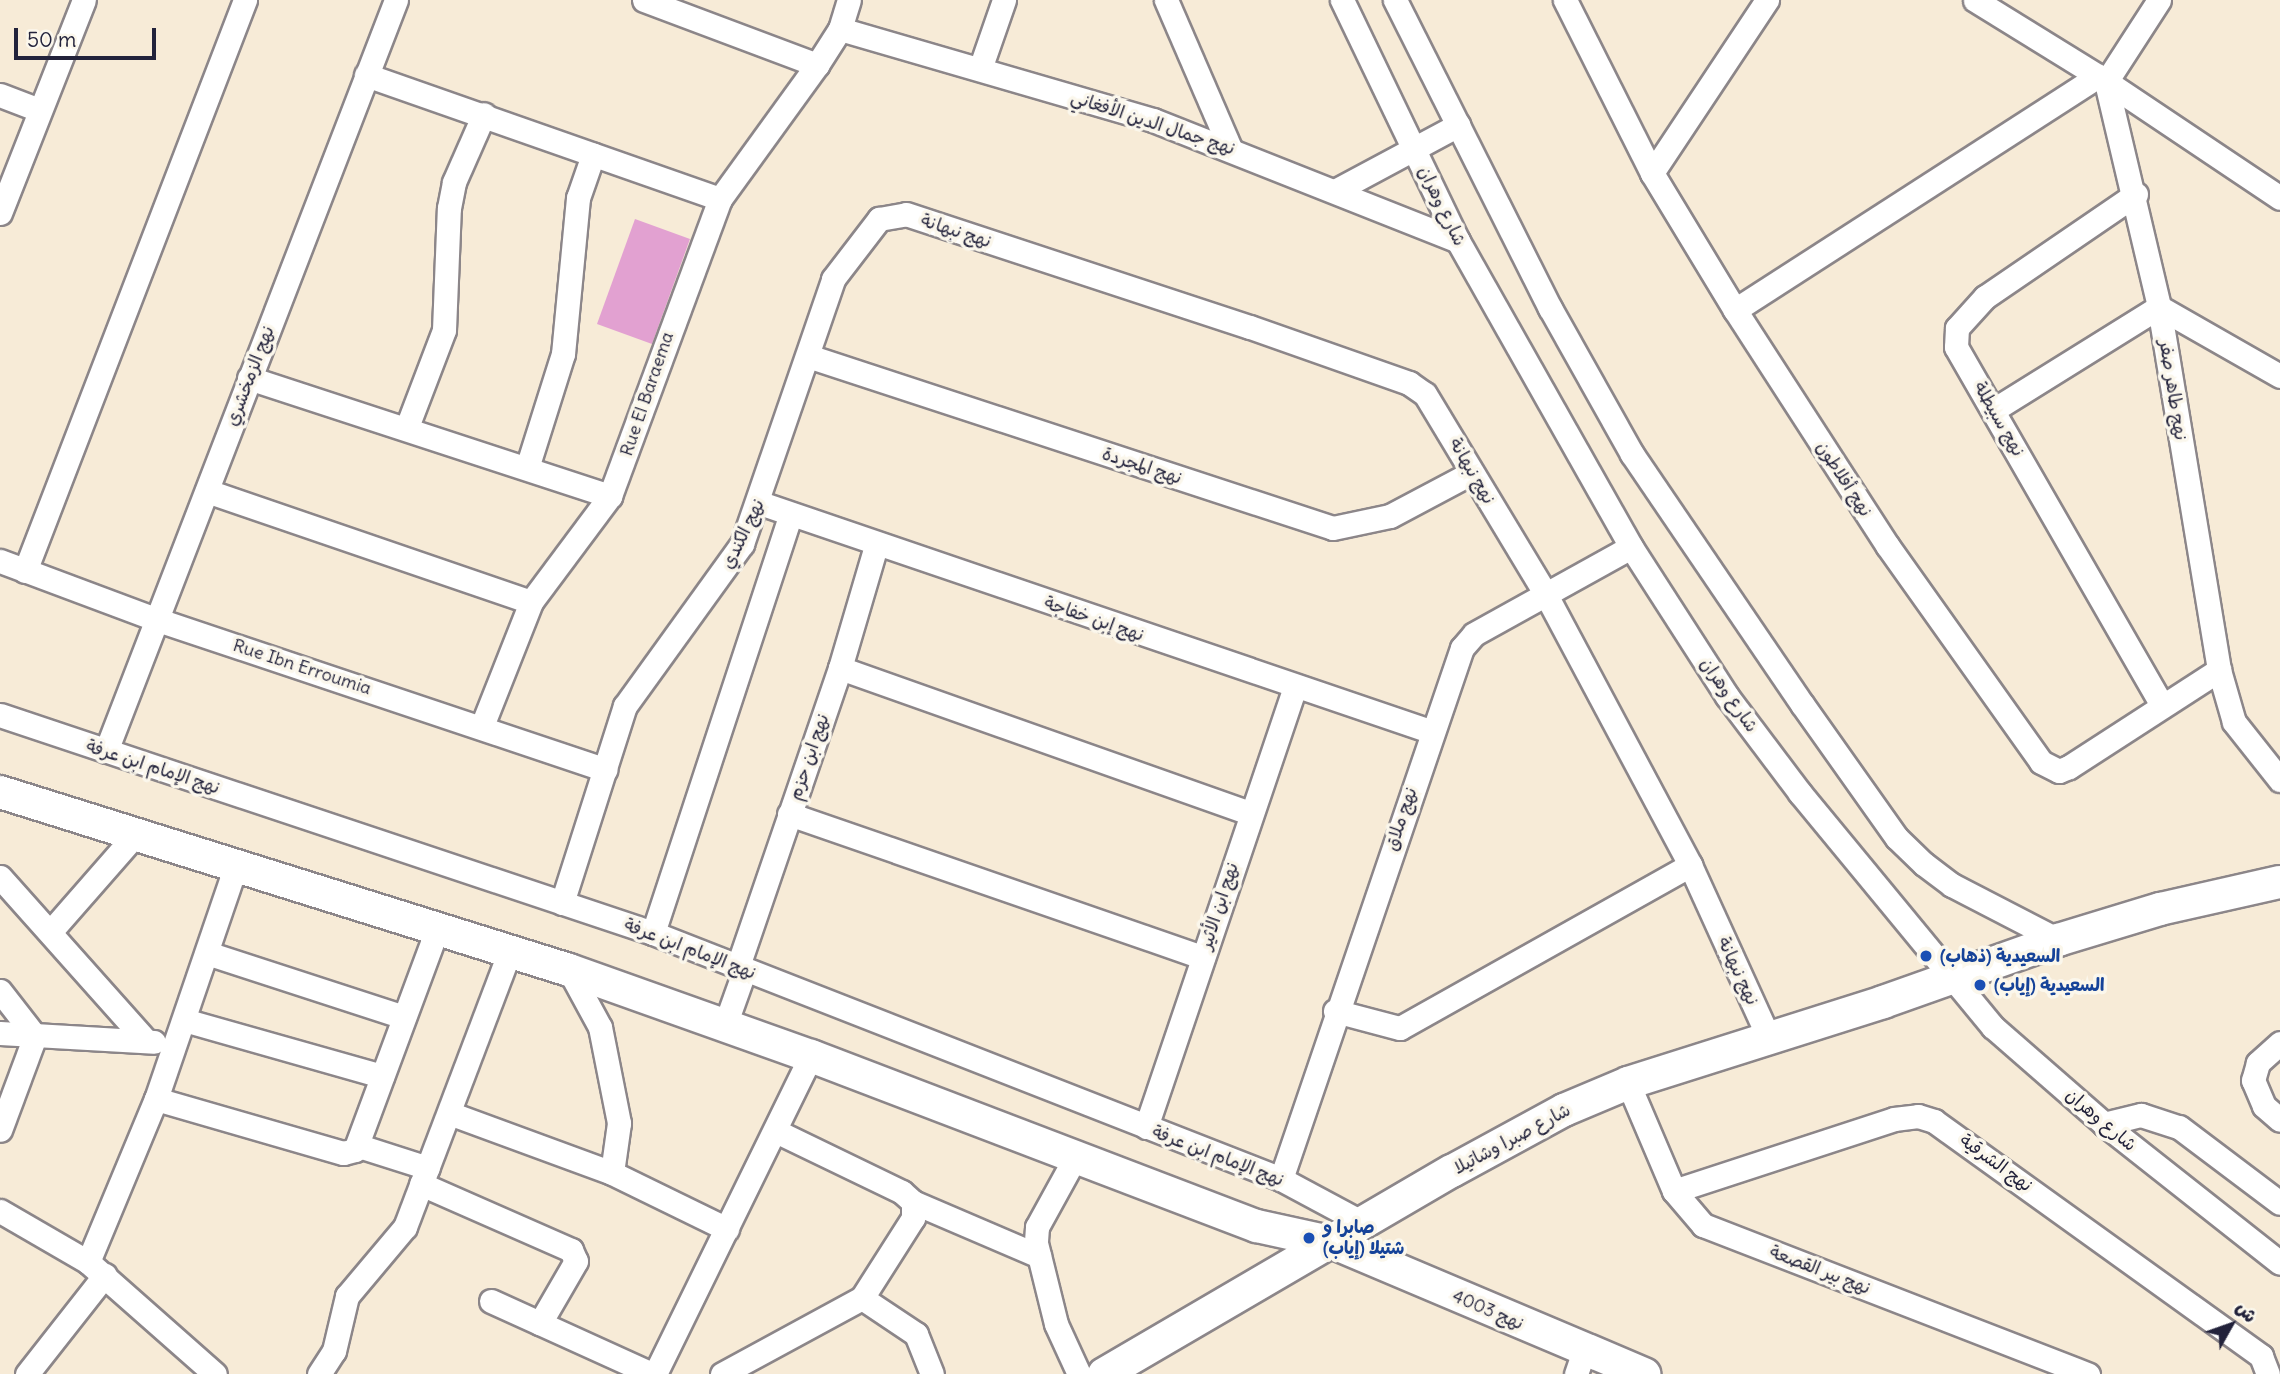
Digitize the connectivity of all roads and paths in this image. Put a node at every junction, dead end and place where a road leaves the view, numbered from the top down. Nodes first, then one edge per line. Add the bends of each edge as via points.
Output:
1 (84, 0) edge
2 (244, 0) edge
3 (396, 0) edge
4 (644, 0) edge
5 (849, 0) edge
6 (1004, 0) edge
7 (1166, 0) edge
8 (1342, 0) edge
9 (1395, 0) edge
10 (1565, 0) edge
11 (1767, 0) edge
12 (1975, 0) edge
13 (2159, 0) edge
14 (692, 8) edge
15 (840, 29) junction
16 (817, 65) junction
17 (981, 69) junction
18 (366, 75) junction
19 (2102, 79) junction
20 (0, 95) edge
21 (39, 110) junction
22 (484, 114) junction
23 (1458, 125) junction
24 (1230, 148) junction
25 (1415, 151) junction
26 (593, 155) junction
27 (1652, 173) junction
28 (1335, 191) junction
29 (2136, 194) junction
30 (2280, 198) edge
31 (720, 199) junction
32 (0, 213) edge
33 (906, 214) joint
34 (1458, 241) junction
35 (2159, 307) junction
36 (1735, 310) junction
37 (808, 356) junction
38 (2280, 376) edge
39 (249, 378) junction
40 (1995, 409) junction
41 (407, 427) junction
42 (527, 468) junction
43 (1471, 473) junction
44 (207, 491) junction
45 (610, 496) junction
46 (760, 503) junction
47 (791, 514) junction
48 (876, 546) junction
49 (1631, 547) junction
50 (0, 561) edge
51 (25, 571) junction
52 (1545, 593) junction
53 (531, 602) junction
54 (155, 619) junction
55 (841, 668) junction
56 (2219, 670) junction
57 (1295, 686) junction
58 (2161, 703) junction
59 (0, 715) edge
60 (482, 726) junction
61 (1430, 731) junction
62 (106, 751) junction
63 (2278, 768) edge
64 (605, 770) junction
65 (0, 792) edge
66 (1250, 813) junction
67 (789, 814) junction
68 (136, 834) junction
69 (1690, 864) junction
70 (236, 866) junction
71 (0, 877) edge
72 (2280, 882) edge
73 (562, 903) junction
74 (437, 929) junction
75 (51, 931) junction
76 (653, 933) junction
77 (2058, 940) junction
78 (510, 951) junction
79 (207, 953) junction
80 (1203, 957) junction
81 (741, 968) junction
82 (569, 970) junction
83 (1953, 978) junction
84 (0, 991) edge
85 (1335, 1012) junction
86 (404, 1017) junction
87 (184, 1020) junction
88 (725, 1026) junction
89 (0, 1033) edge
90 (35, 1036) junction
91 (1769, 1038) junction
92 (145, 1040) junction
93 (2280, 1043) edge
94 (174, 1046) junction
95 (811, 1056) junction
96 (382, 1076) junction
97 (1628, 1083) junction
98 (156, 1099) junction
99 (449, 1113) junction
100 (2280, 1120) edge
101 (2104, 1124) junction
102 (1146, 1127) junction
103 (0, 1130) edge
104 (776, 1131) junction
105 (359, 1146) junction
106 (1076, 1156) junction
107 (612, 1173) junction
108 (425, 1176) junction
109 (1281, 1180) junction
110 (1674, 1191) junction
111 (913, 1202) junction
112 (2280, 1203) edge
113 (0, 1211) edge
114 (1365, 1224) junction
115 (727, 1229) junction
116 (1334, 1243) junction
117 (1039, 1256) junction
118 (2280, 1263) edge
119 (97, 1268) junction
120 (862, 1298) junction
121 (491, 1301) dead end
122 (540, 1322) junction
123 (1580, 1363) edge
124 (27, 1374) edge
125 (215, 1374) edge
126 (319, 1374) edge
127 (653, 1374) edge
128 (722, 1374) edge
129 (932, 1374) edge
130 (1079, 1374) edge
131 (1104, 1374) edge
132 (1644, 1374) edge
133 (2088, 1374) edge
134 (2268, 1374) edge

1 - 21 street
2 - 51 street
3 - 18 street, نهج الزمخشري
4 - 14 street
5 - 15 street, Rue El Baraema
6 - 17 street
7 - 24 street
8 - 25 street, شارع وهران
9 - 23 street
10 - 27 street, نهج أفلاطون
11 - 27 street
12 - 19 street
13 - 19 street
14 - 16 street
15 - 16 street, Rue El Baraema
15 - 17 street, نهج جمال الدين الأفغاني
16 - 31 street, Rue El Baraema
17 - 24 street, نهج جمال الدين الأفغاني
18 - 22 street
18 - 39 street, نهج الزمخشري
19 - 29 street, نهج طاهر صفر
19 - 30 street
19 - 36 street
20 - 21 street
21 - 32 street
22 - 26 street
22 - 41 street via 451,195 444,330
23 - 25 street
23 - 77 street via 1550,309 1632,454 1897,838 1952,886
24 - 28 street, نهج جمال الدين الأفغاني
25 - 28 street
25 - 34 street, شارع وهران
26 - 31 street
26 - 42 street via 578,198 563,354
27 - 36 street, نهج أفلاطون
28 - 34 street, نهج جمال الدين الأفغاني
29 - 35 street, نهج طاهر صفر
29 - 40 street, نهج سبيطلة via 1985,297 1957,328 1956,347
31 - 45 street, Rue El Baraema
33 - 37 street, نهج الكندي via 879,219 839,267
33 - 43 street, نهج نبهانة via 1409,383 1438,410
34 - 49 street, شارع وهران
35 - 38 street
35 - 40 street
35 - 56 street, نهج طاهر صفر
36 - 58 street, نهج أفلاطون via 1887,545 2041,762 2059,771 2069,767
37 - 43 street, نهج المجردة via 1333,528 1390,516
37 - 46 street, نهج الكندي
39 - 41 street
39 - 44 street, نهج الزمخشري
40 - 58 street, نهج سبيطلة
41 - 42 street
42 - 45 street
43 - 52 street, نهج نبهانة
44 - 53 street
44 - 54 street, نهج الزمخشري
45 - 53 street, Rue El Baraema
46 - 47 street, نهج إبن خفاجة
46 - 64 street, نهج الكندي via 734,560 634,689
47 - 48 street, نهج إبن خفاجة
47 - 76 street
48 - 55 street, نهج ابن حزم
48 - 57 street, نهج إبن خفاجة
49 - 52 street, نهج ملاق
49 - 83 street, شارع وهران via 1735,706
50 - 51 street, Rue Ibn Erroumia
51 - 54 street, Rue Ibn Erroumia
52 - 61 street, نهج ملاق via 1468,639
52 - 69 street, نهج نبهانة
53 - 60 street, Rue El Baraema
54 - 60 street, Rue Ibn Erroumia
54 - 62 street, نهج الزمخشري
55 - 66 street
55 - 67 street, نهج ابن حزم
56 - 58 street, نهج أفلاطون
56 - 63 street, نهج طاهر صفر via 2234,722
57 - 61 street, نهج إبن خفاجة
57 - 66 street, نهج ابن الأثير
59 - 62 street, نهج الإمام ابن عرفة
60 - 64 street, Rue Ibn Erroumia
61 - 85 street, نهج ملاق
62 - 73 street, نهج الإمام ابن عرفة
64 - 73 street, نهج الكندي
65 - 68 street, نهج 4003
66 - 80 street, نهج ابن الأثير
67 - 80 street
67 - 81 street, نهج ابن حزم
68 - 70 street, نهج 4003
68 - 75 street
69 - 85 street via 1400,1028
69 - 91 street, نهج نبهانة
70 - 74 street, نهج 4003
70 - 79 street
71 - 75 street
72 - 77 street, شارع صبرا وشاتيلا via 2160,909
73 - 76 street, نهج الإمام ابن عرفة
74 - 78 street, نهج 4003
74 - 86 street
75 - 92 street
76 - 81 street, نهج الإمام ابن عرفة
77 - 83 street, شارع صبرا وشاتيلا
78 - 82 street, نهج 4003
78 - 99 street
79 - 86 street
79 - 87 street
80 - 102 street, نهج ابن الأثير
81 - 88 street, نهج ابن حزم
81 - 102 street, نهج الإمام ابن عرفة
82 - 88 street, نهج 4003
82 - 107 street via 600,1027 619,1123
83 - 91 street, شارع صبرا وشاتيلا
83 - 101 street, شارع وهران via 1993,1027
84 - 90 street
85 - 109 street, نهج ملاق
86 - 96 street
87 - 94 street
87 - 96 street
88 - 95 street, نهج 4003
89 - 90 street
90 - 92 street
90 - 103 street
91 - 97 street, شارع صبرا وشاتيلا
92 - 94 street
93 - 100 street via 2258,1063 2253,1080 2256,1094
94 - 98 street
95 - 104 street
95 - 106 street, نهج 4003
96 - 105 street
97 - 110 street, نهج بير القصعة
97 - 114 street, شارع صبرا وشاتيلا via 1515,1137
98 - 105 street via 343,1153
98 - 119 street
99 - 107 street
99 - 108 street
101 - 112 street via 2141,1115 2179,1127
101 - 118 street, شارع وهران
102 - 109 street, نهج الإمام ابن عرفة
104 - 111 street via 902,1192
104 - 115 street
105 - 108 street
106 - 116 street, نهج 4003 via 1257,1226
106 - 117 street via 1037,1227
107 - 115 street
108 - 122 street via 571,1250 576,1261
108 - 126 street via 400,1234 362,1272 347,1296 334,1351
109 - 114 street, نهج الإمام ابن عرفة
110 - 133 street, نهج بير القصعة via 1703,1225
110 - 134 street, نهج الشرقية via 1894,1119 1918,1116 1934,1121 2261,1356
111 - 117 street
111 - 120 street via 913,1218
113 - 119 street
114 - 116 street, شارع صبرا وشاتيلا
115 - 127 street
116 - 123 street, نهج 4003
116 - 131 street, شارع صبرا وشاتيلا
117 - 130 street via 1056,1324
119 - 124 street
119 - 125 street
120 - 128 street
120 - 129 street via 916,1334
121 - 122 street
122 - 127 street
123 - 132 street, نهج 4003

